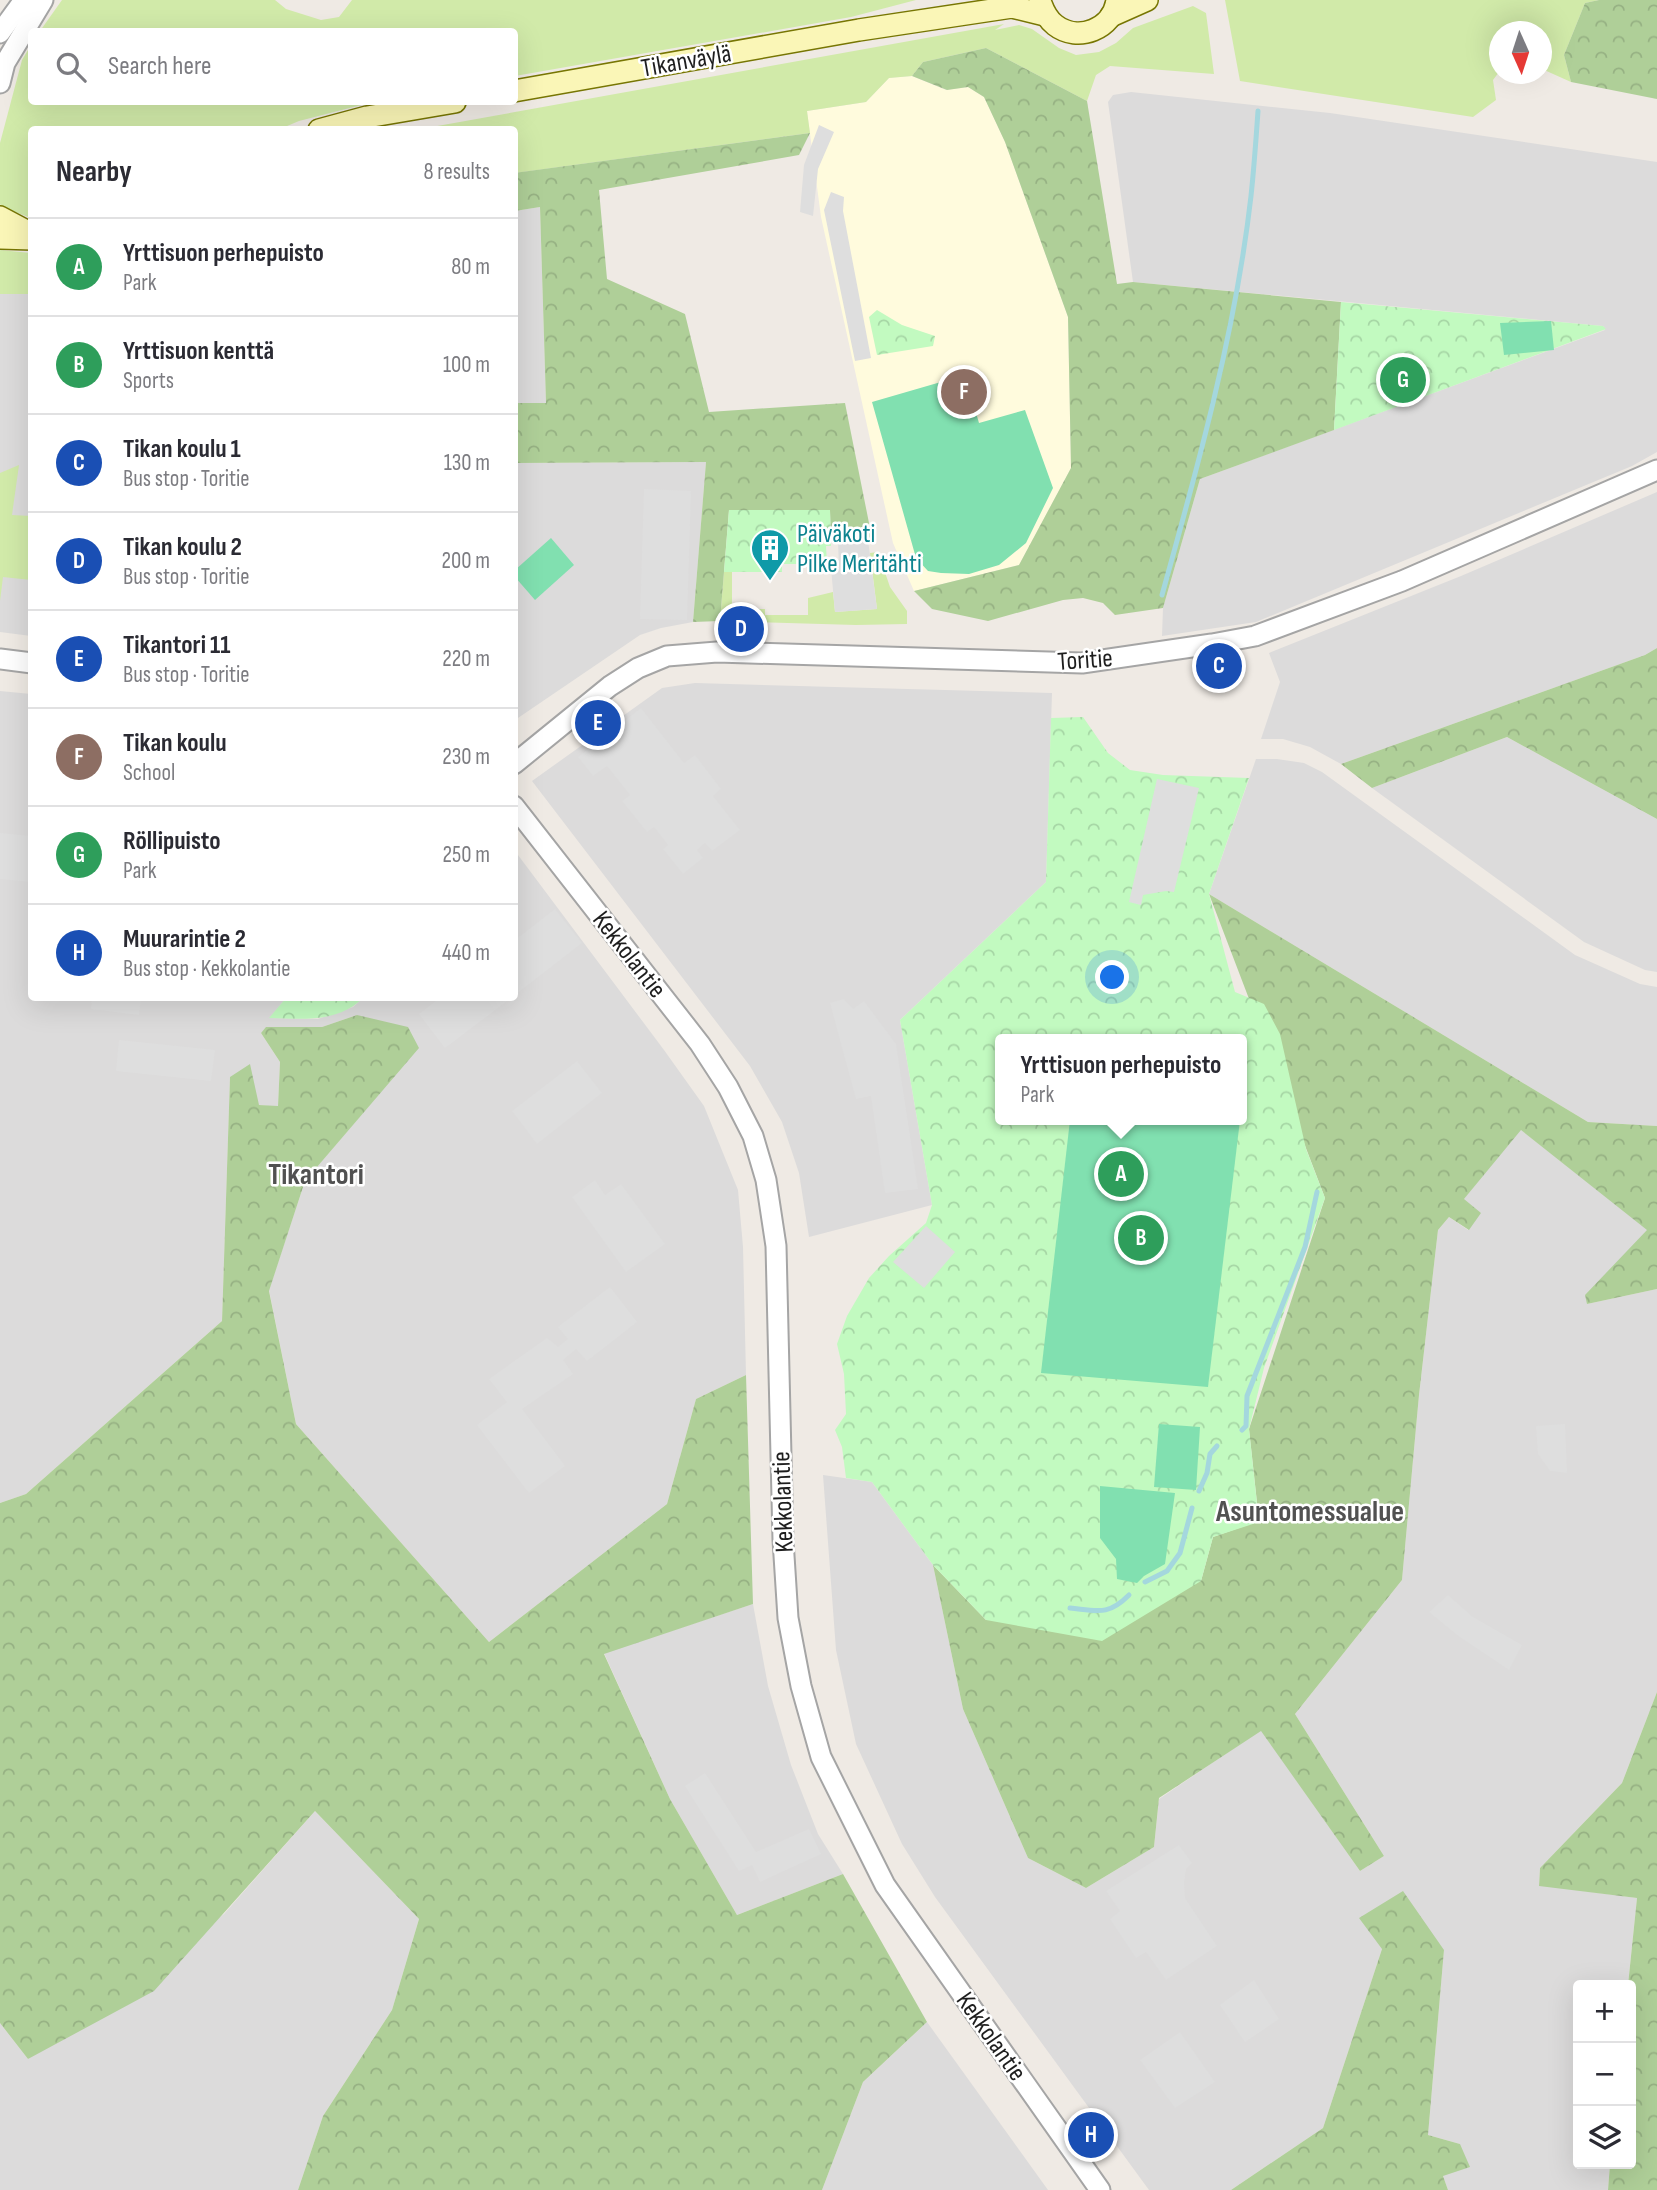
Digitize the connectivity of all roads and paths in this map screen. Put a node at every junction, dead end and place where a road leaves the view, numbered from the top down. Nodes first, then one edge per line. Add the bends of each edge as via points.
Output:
1 (24, 0) edge
2 (43, 0) edge
3 (963, 0) edge
4 (1147, 0) edge
5 (1043, 7) edge
6 (1114, 8) edge
7 (859, 30) junction
8 (0, 33) edge
9 (0, 83) edge
10 (518, 90) edge
11 (437, 105) edge
12 (334, 126) edge
13 (0, 217) edge
14 (28, 234) edge
15 (28, 236) edge
16 (0, 238) edge
17 (1657, 470) edge
18 (0, 659) edge
19 (28, 662) edge
20 (518, 761) edge
21 (518, 811) edge
22 (1100, 2190) edge

1 - 8 street
2 - 9 street via 5,63
3 - 7 main road, Tikanväylä
4 - 6 main road
5 - 6 main road via 1054,24 1073,33 1090,32 1105,23
5 - 7 main road, Tikanväylä
7 - 10 main road, Tikanväylä
11 - 12 main road
13 - 14 main road
15 - 16 main road
17 - 20 street, Toritie via 1414,576 1255,636 1082,663 716,652 667,656 610,686
18 - 19 street
21 - 22 street, Kekkolantie via 699,1044 753,1136 766,1180 776,1246 788,1618 821,1757 885,1885

